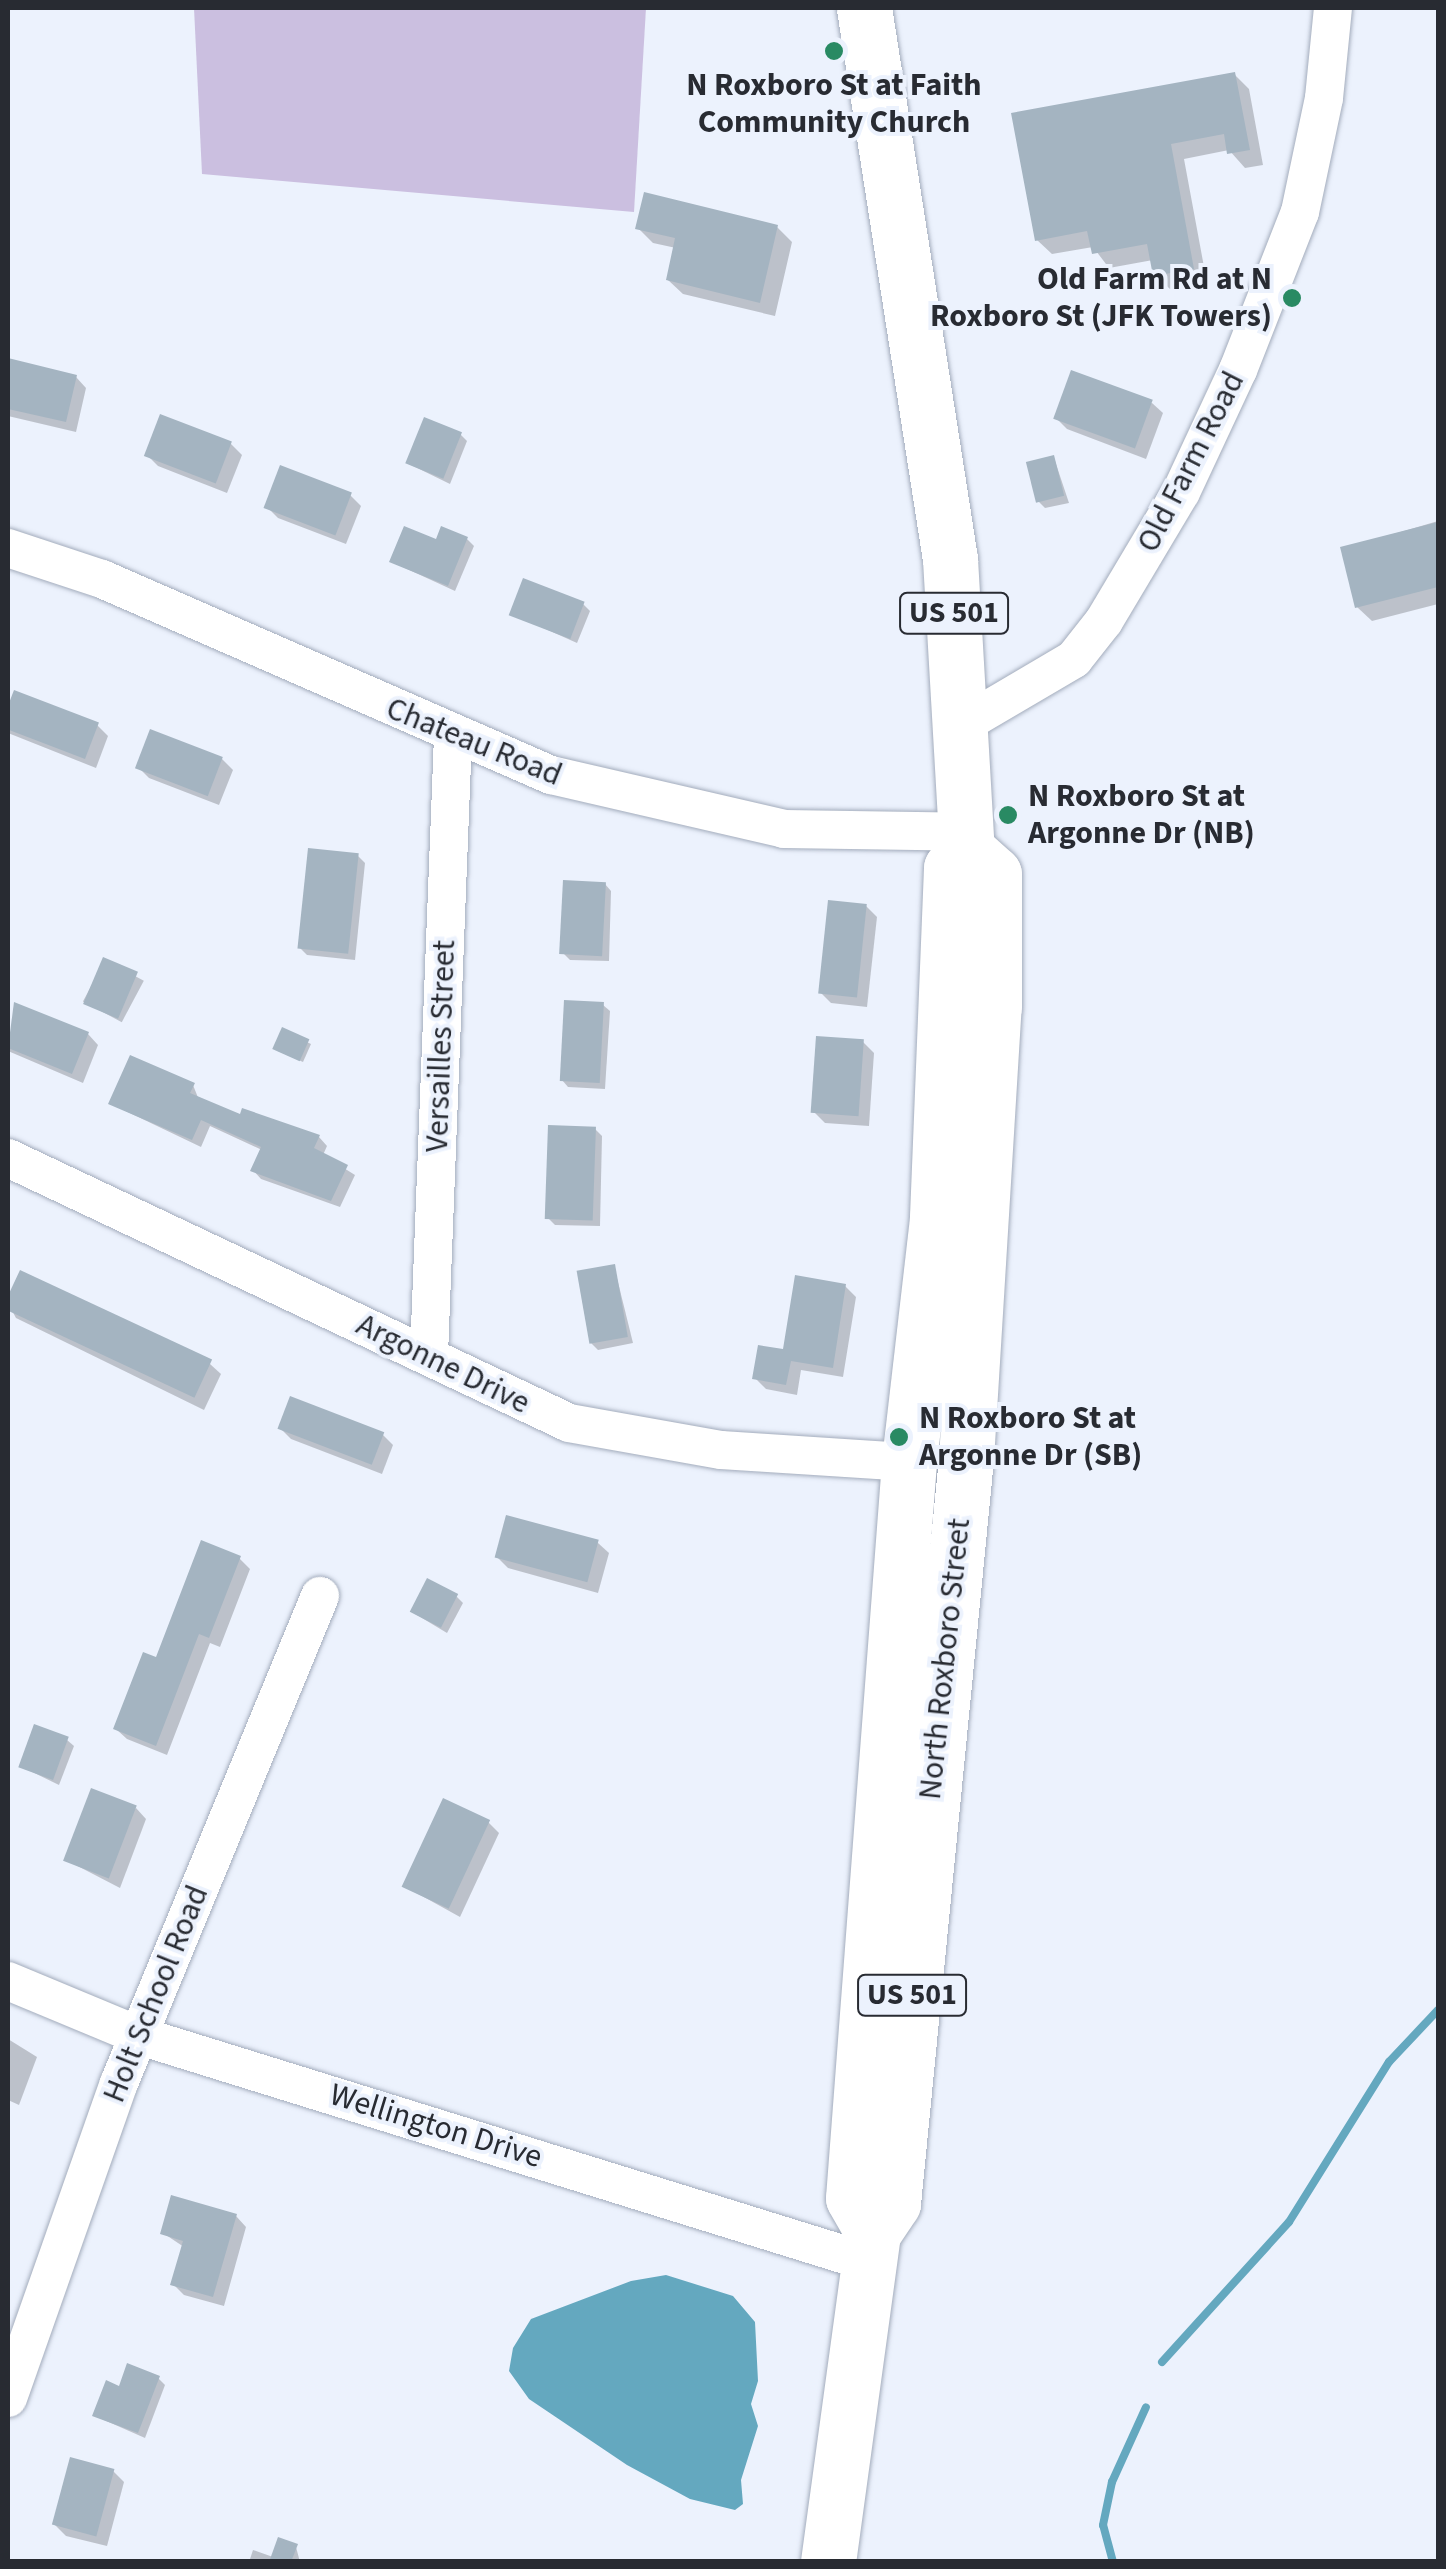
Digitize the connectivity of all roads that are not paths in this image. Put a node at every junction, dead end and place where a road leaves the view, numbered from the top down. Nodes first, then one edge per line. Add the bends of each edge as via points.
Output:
1 (864, 8) edge
2 (1333, 8) edge
3 (8, 548) edge
4 (962, 725) junction
5 (452, 737) junction
6 (967, 841) junction
7 (8, 1158) edge
8 (937, 1219) junction
9 (429, 1356) junction
10 (966, 1459) junction
11 (909, 1462) junction
12 (320, 1596) dead end
13 (939, 1710) junction
14 (8, 1981) edge
15 (140, 2036) junction
16 (871, 2248) junction
17 (8, 2398) edge
18 (828, 2562) edge

1 - 4 highway, North Roxboro Street / US 501 via 950,559
2 - 4 street, Old Farm Road via 1313,159 1290,245 1181,492 1116,604 1074,659
3 - 5 street, Chateau Road via 102,579
4 - 6 highway, North Roxboro Street / US 501
5 - 6 street, Chateau Road via 551,775 700,814 784,828
5 - 9 street, Versailles Street
6 - 8 highway, North Roxboro Street / US 501 via 951,868
6 - 10 highway, North Roxboro Street / US 501 via 994,874 994,950
7 - 9 street, Argonne Drive
8 - 10 highway via 952,1268 942,1424
8 - 11 highway, North Roxboro Street / US 501
9 - 11 street, Argonne Drive via 546,1414 617,1436
10 - 13 highway, North Roxboro Street / US 501
11 - 13 highway via 936,1484 920,1688
11 - 16 highway, North Roxboro Street / US 501 via 853,2198
12 - 15 street, Holt School Road
13 - 16 highway, North Roxboro Street / US 501 via 893,2203
14 - 15 street, Wellington Drive
15 - 16 street, Wellington Drive
15 - 17 street, Holt School Road via 53,2254
16 - 18 highway, North Roxboro Street / US 501

